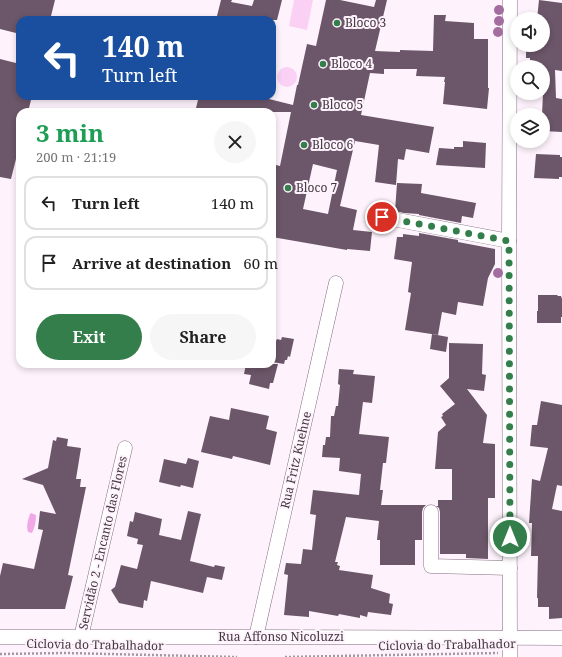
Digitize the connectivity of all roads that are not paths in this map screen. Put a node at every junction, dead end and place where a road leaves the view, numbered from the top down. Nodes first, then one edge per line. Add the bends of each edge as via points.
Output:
1 (510, 0) edge
2 (382, 217) dead end
3 (509, 241) junction
4 (336, 283) dead end
5 (124, 448) dead end
6 (431, 512) dead end
7 (510, 568) junction
8 (0, 637) edge
9 (81, 637) junction
10 (256, 637) junction
11 (510, 638) junction
12 (562, 638) edge
13 (510, 655) edge

1 - 3 street
2 - 3 street
3 - 7 street
4 - 10 street, Rua Fritz Kuehne
5 - 9 street, Servidão 2 - Encanto das Flores
6 - 7 street via 430,566
7 - 11 street
8 - 9 street, Rua Affonso Nicoluzzi
9 - 10 street, Rua Affonso Nicoluzzi
10 - 11 street, Rua Affonso Nicoluzzi
11 - 12 street, Rua Affonso Nicoluzzi
11 - 13 street

